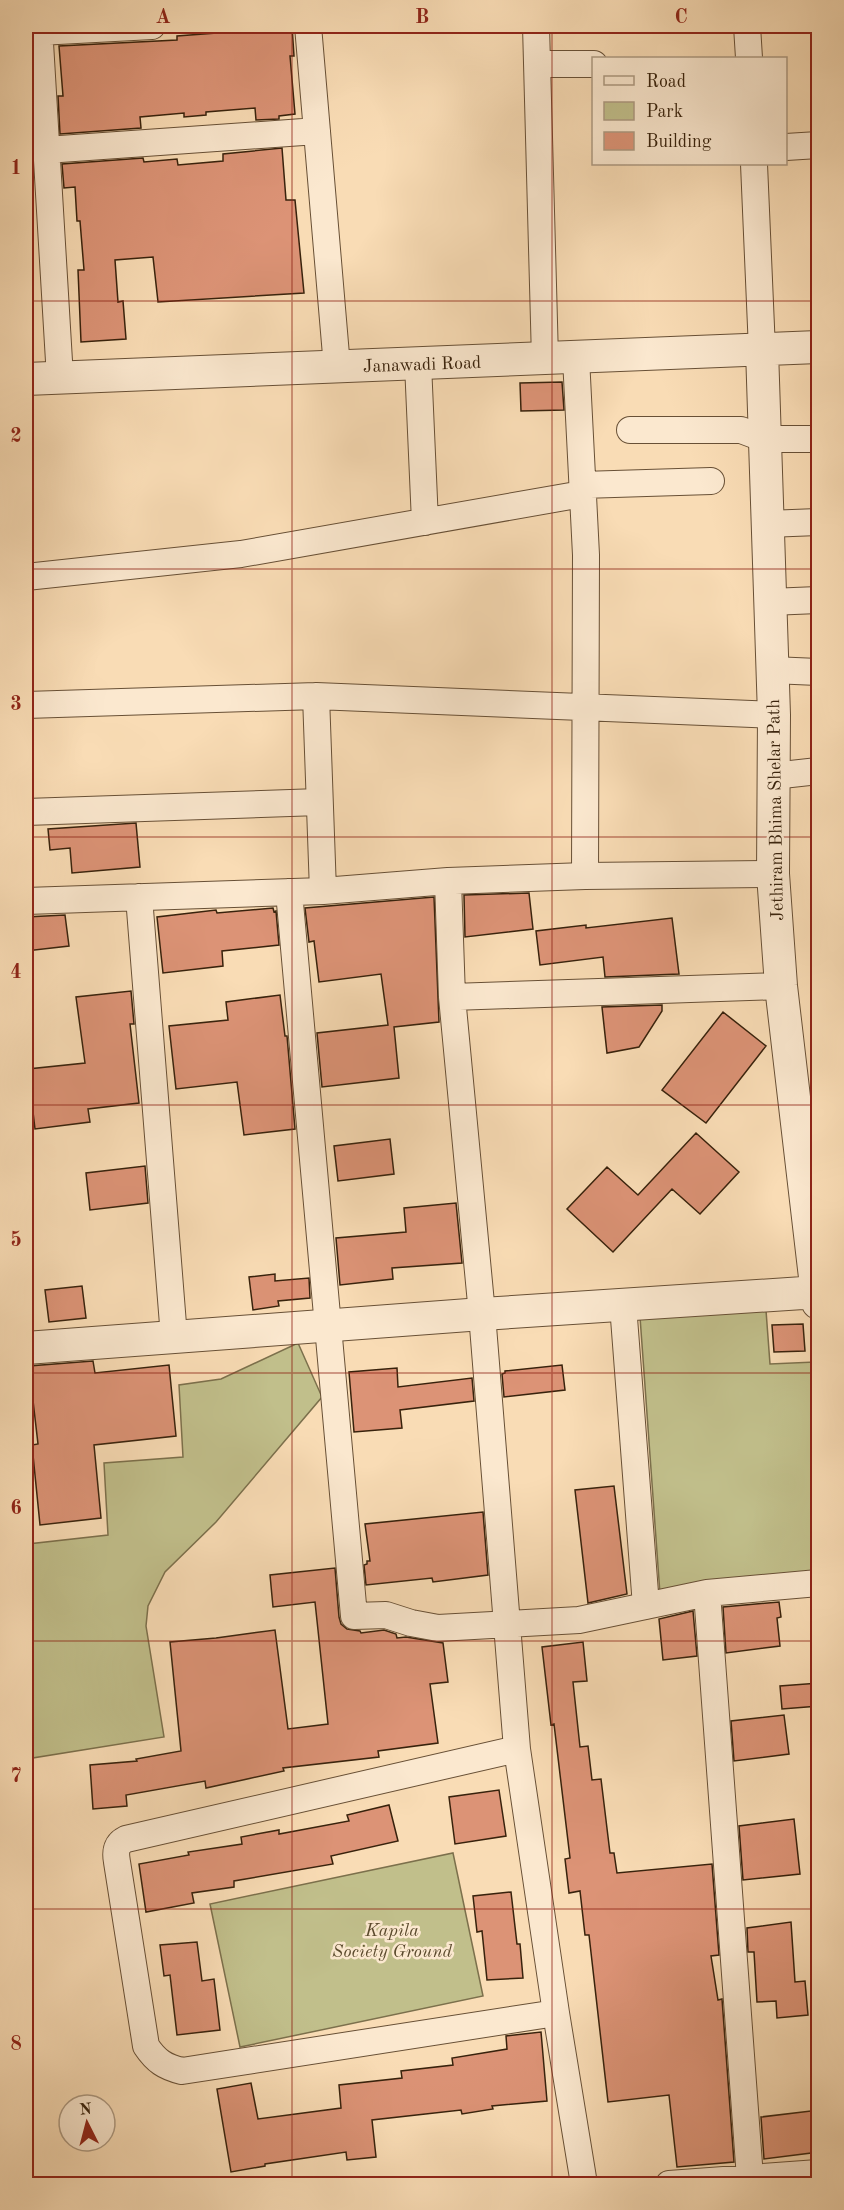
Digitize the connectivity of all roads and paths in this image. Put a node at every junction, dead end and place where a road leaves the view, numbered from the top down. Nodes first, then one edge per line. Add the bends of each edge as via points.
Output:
1 (152, 26) edge
2 (308, 26) edge
3 (536, 26) edge
4 (747, 26) edge
5 (39, 29) edge
6 (749, 57) edge
7 (537, 64) junction
8 (592, 64) edge
9 (317, 130) junction
10 (819, 145) edge
11 (787, 147) edge
12 (46, 150) junction
13 (754, 165) edge
14 (819, 347) edge
15 (762, 350) junction
16 (576, 358) junction
17 (545, 359) junction
18 (418, 364) junction
19 (337, 367) junction
20 (60, 378) junction
21 (26, 379) edge
22 (630, 430) dead end
23 (819, 438) edge
24 (765, 439) junction
25 (711, 482) dead end
26 (582, 489) junction
27 (425, 522) junction
28 (819, 522) edge
29 (768, 524) junction
30 (26, 577) edge
31 (819, 600) edge
32 (770, 603) junction
33 (772, 670) junction
34 (819, 672) edge
35 (316, 696) junction
36 (26, 705) edge
37 (586, 707) junction
38 (774, 715) junction
39 (819, 771) edge
40 (773, 776) junction
41 (319, 802) junction
42 (26, 812) edge
43 (773, 874) junction
44 (585, 876) junction
45 (448, 881) junction
46 (323, 891) junction
47 (289, 892) junction
48 (139, 897) junction
49 (26, 901) edge
50 (781, 986) junction
51 (452, 997) junction
52 (818, 1296) edge
53 (623, 1305) junction
54 (482, 1314) junction
55 (328, 1326) junction
56 (174, 1337) junction
57 (26, 1348) edge
58 (819, 1583) edge
59 (707, 1593) junction
60 (646, 1606) junction
61 (507, 1624) junction
62 (517, 1749) junction
63 (556, 2013) junction
64 (819, 2173) edge
65 (750, 2178) junction
66 (584, 2184) edge
67 (669, 2184) edge

1 - 5 street
2 - 9 street
3 - 7 street
4 - 6 street
5 - 12 street
7 - 8 street
7 - 17 street
9 - 12 street
9 - 19 street
10 - 11 street
12 - 20 street
13 - 15 street
14 - 15 street, Janawadi Road
15 - 16 street, Janawadi Road
15 - 24 street, Jethiram Bhima Shelar Path
16 - 17 street, Janawadi Road
16 - 26 street
17 - 18 street, Janawadi Road
18 - 19 street, Janawadi Road
18 - 27 street
19 - 20 street, Janawadi Road
20 - 21 street, Janawadi Road
22 - 24 street via 741,429
23 - 24 street
24 - 29 street, Jethiram Bhima Shelar Path
25 - 26 street
26 - 27 street
26 - 37 street
27 - 30 street via 241,554
28 - 29 street
29 - 32 street, Jethiram Bhima Shelar Path
31 - 32 street
32 - 33 street, Jethiram Bhima Shelar Path
33 - 34 street
33 - 38 street, Jethiram Bhima Shelar Path
35 - 36 street
35 - 37 street
35 - 41 street
37 - 38 street
37 - 44 street
38 - 40 street, Jethiram Bhima Shelar Path
39 - 40 street
40 - 43 street, Jethiram Bhima Shelar Path
41 - 42 street
41 - 46 street
43 - 44 street
43 - 50 street, Jethiram Bhima Shelar Path
44 - 45 street
45 - 46 street
45 - 51 street
46 - 47 street
47 - 48 street
47 - 55 street
48 - 49 street
48 - 56 street
50 - 51 street
50 - 52 street, Jethiram Bhima Shelar Path
51 - 54 street
52 - 53 street
53 - 54 street
53 - 60 street
54 - 55 street
54 - 61 street
55 - 56 street
55 - 61 street via 354,1616 386,1615 438,1628
56 - 57 street
58 - 59 street
59 - 60 street
59 - 65 street
60 - 61 street via 579,1620
61 - 62 street
62 - 63 street
62 - 63 street via 126,1839 118,1844 117,1862 146,2046 159,2063 170,2068 182,2071
63 - 66 street
64 - 65 street
65 - 67 street

